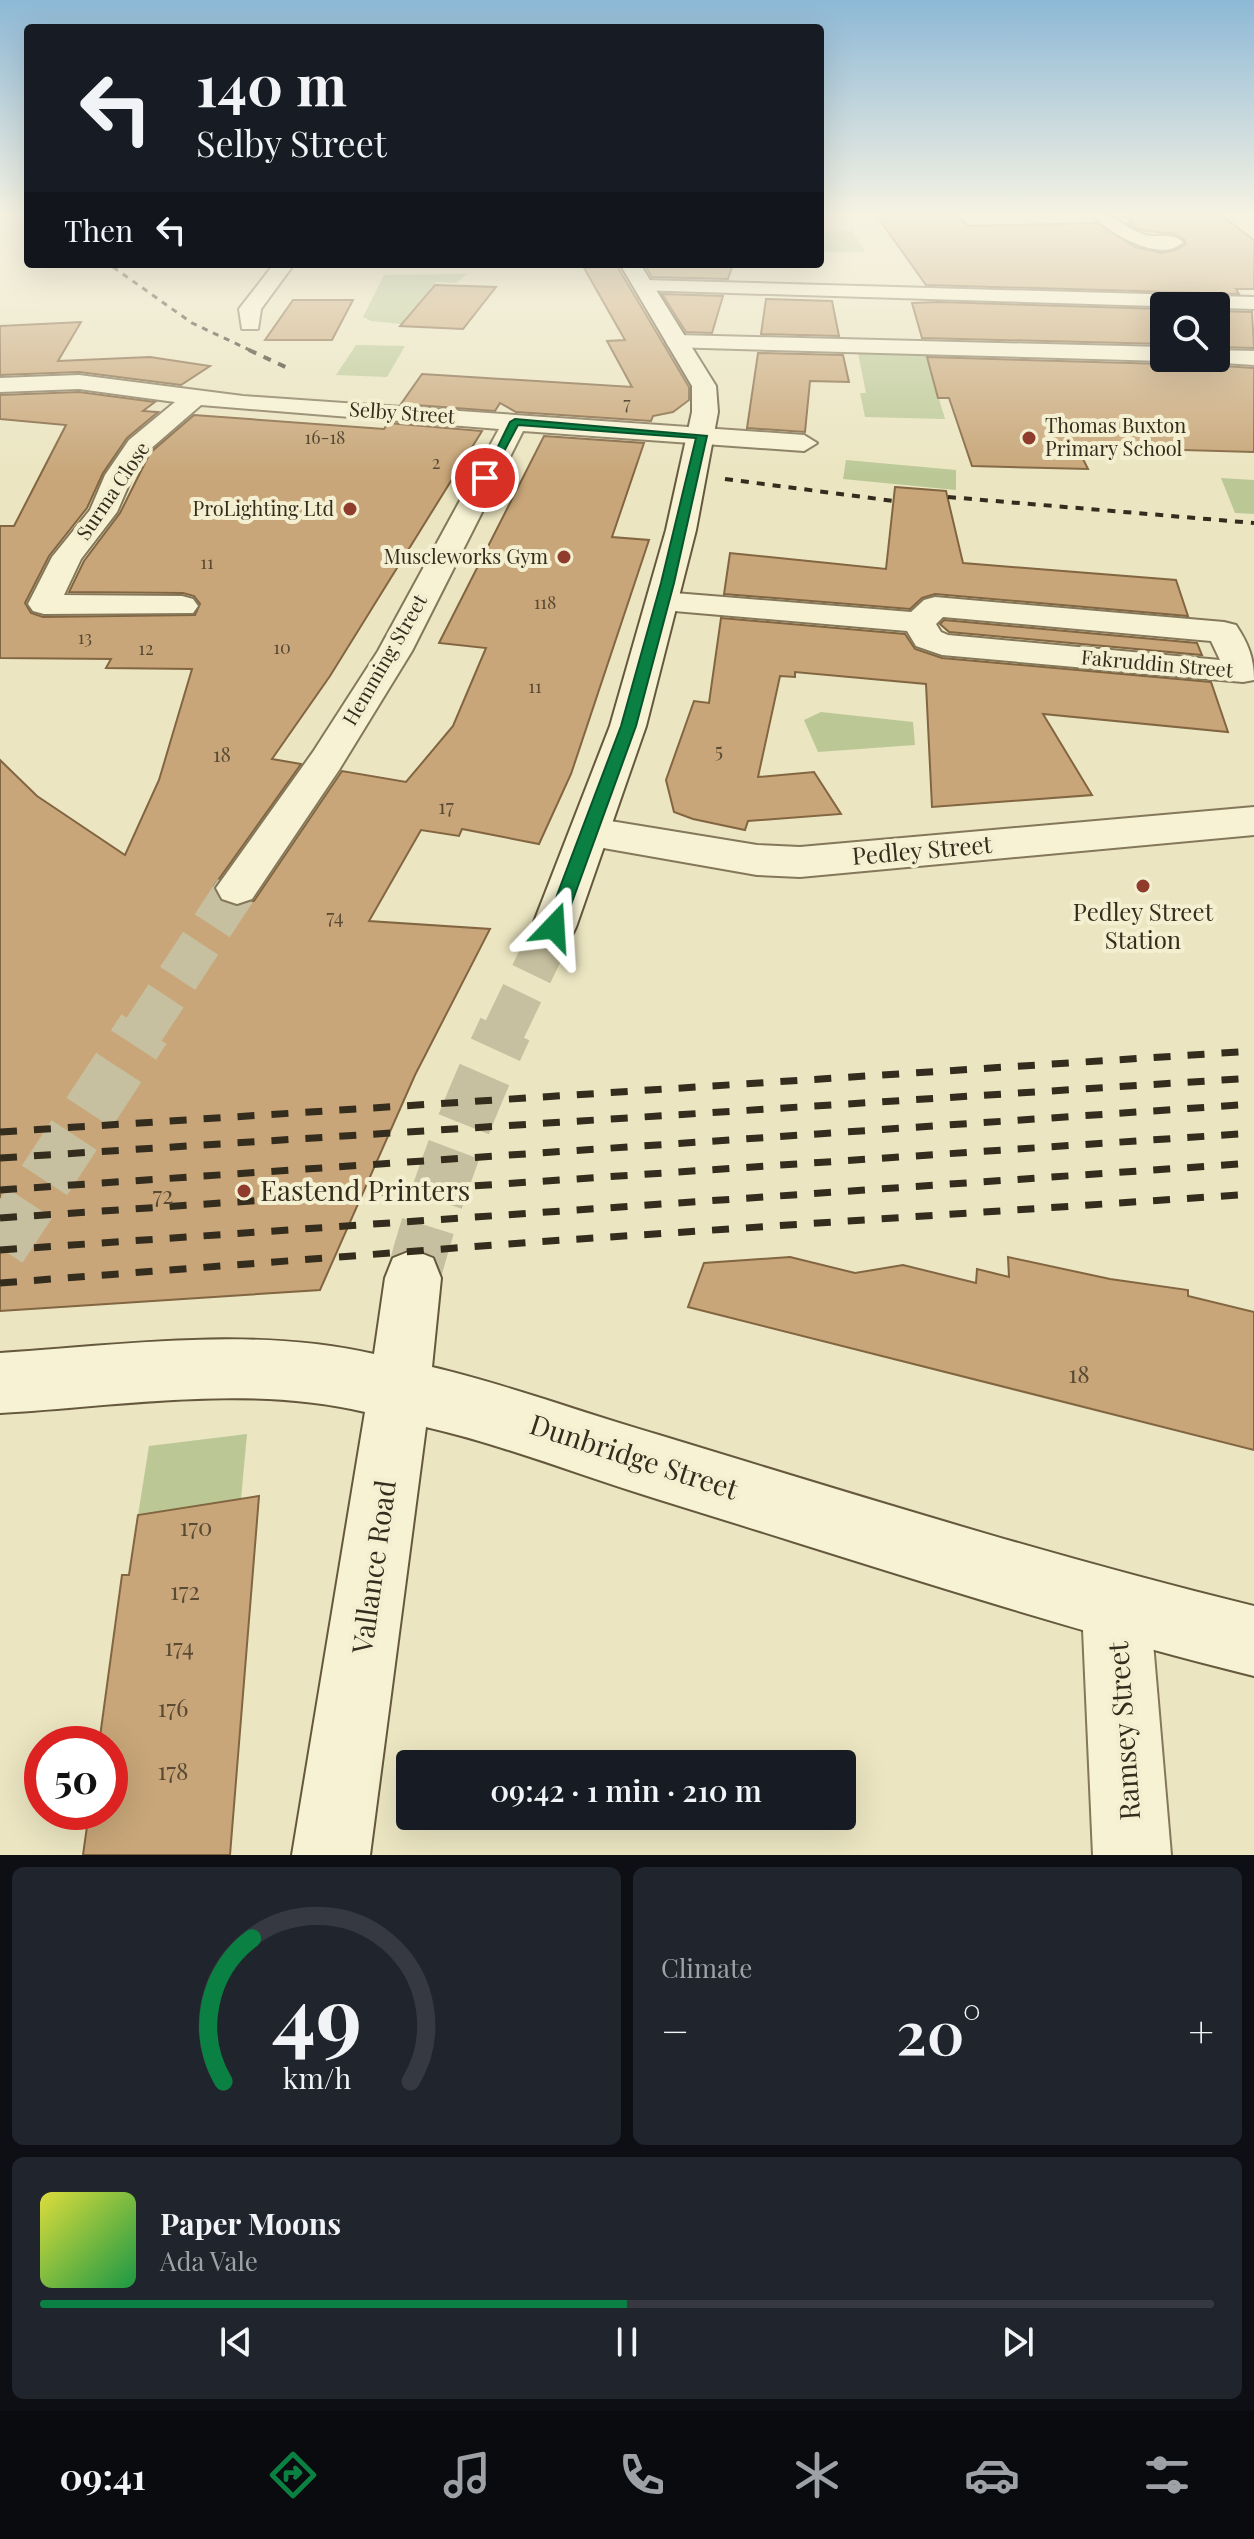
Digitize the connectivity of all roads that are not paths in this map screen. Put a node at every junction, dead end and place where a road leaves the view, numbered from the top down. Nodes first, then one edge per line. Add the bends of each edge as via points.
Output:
1 (256, 302) edge
2 (653, 302) edge
3 (1203, 302) edge
4 (1254, 303) edge
5 (250, 324) dead end
6 (677, 342) junction
7 (1150, 354) edge
8 (1230, 357) edge
9 (1254, 358) edge
10 (0, 385) edge
11 (195, 397) junction
12 (515, 422) junction
13 (702, 436) junction
14 (804, 443) dead end
15 (662, 602) junction
16 (182, 606) dead end
17 (919, 622) junction
18 (1254, 821) edge
19 (592, 832) junction
20 (237, 888) tunnel mouth
21 (554, 927) tunnel mouth
22 (413, 1278) tunnel mouth
23 (0, 1383) edge
24 (396, 1389) junction
25 (1116, 1607) junction
26 (1254, 1641) edge
27 (331, 1855) edge
28 (1132, 1855) edge

1 - 5 street
2 - 6 street
3 - 4 street
6 - 7 street
6 - 13 street via 704,386
8 - 9 street
10 - 11 street, Selby Street via 79,382
11 - 12 street, Selby Street
11 - 16 street, Surma Close via 138,446 103,512 67,557 44,604
12 - 13 street, Selby Street
12 - 20 street, Hemming Street via 395,651
13 - 14 street, Selby Street
13 - 15 street
15 - 17 street, Fakruddin Street
15 - 19 street
17 - 17 street, Fakruddin Street via 935,607 1224,632 1243,672 942,645 928,639
18 - 19 street, Pedley Street via 800,862 757,860
19 - 21 street
22 - 24 street, Vallance Road
23 - 24 street, Dunbridge Street via 268,1368 331,1374
24 - 25 street, Dunbridge Street via 485,1410
24 - 27 street, Vallance Road via 388,1479
25 - 26 street, Dunbridge Street
25 - 28 street, Ramsey Street

